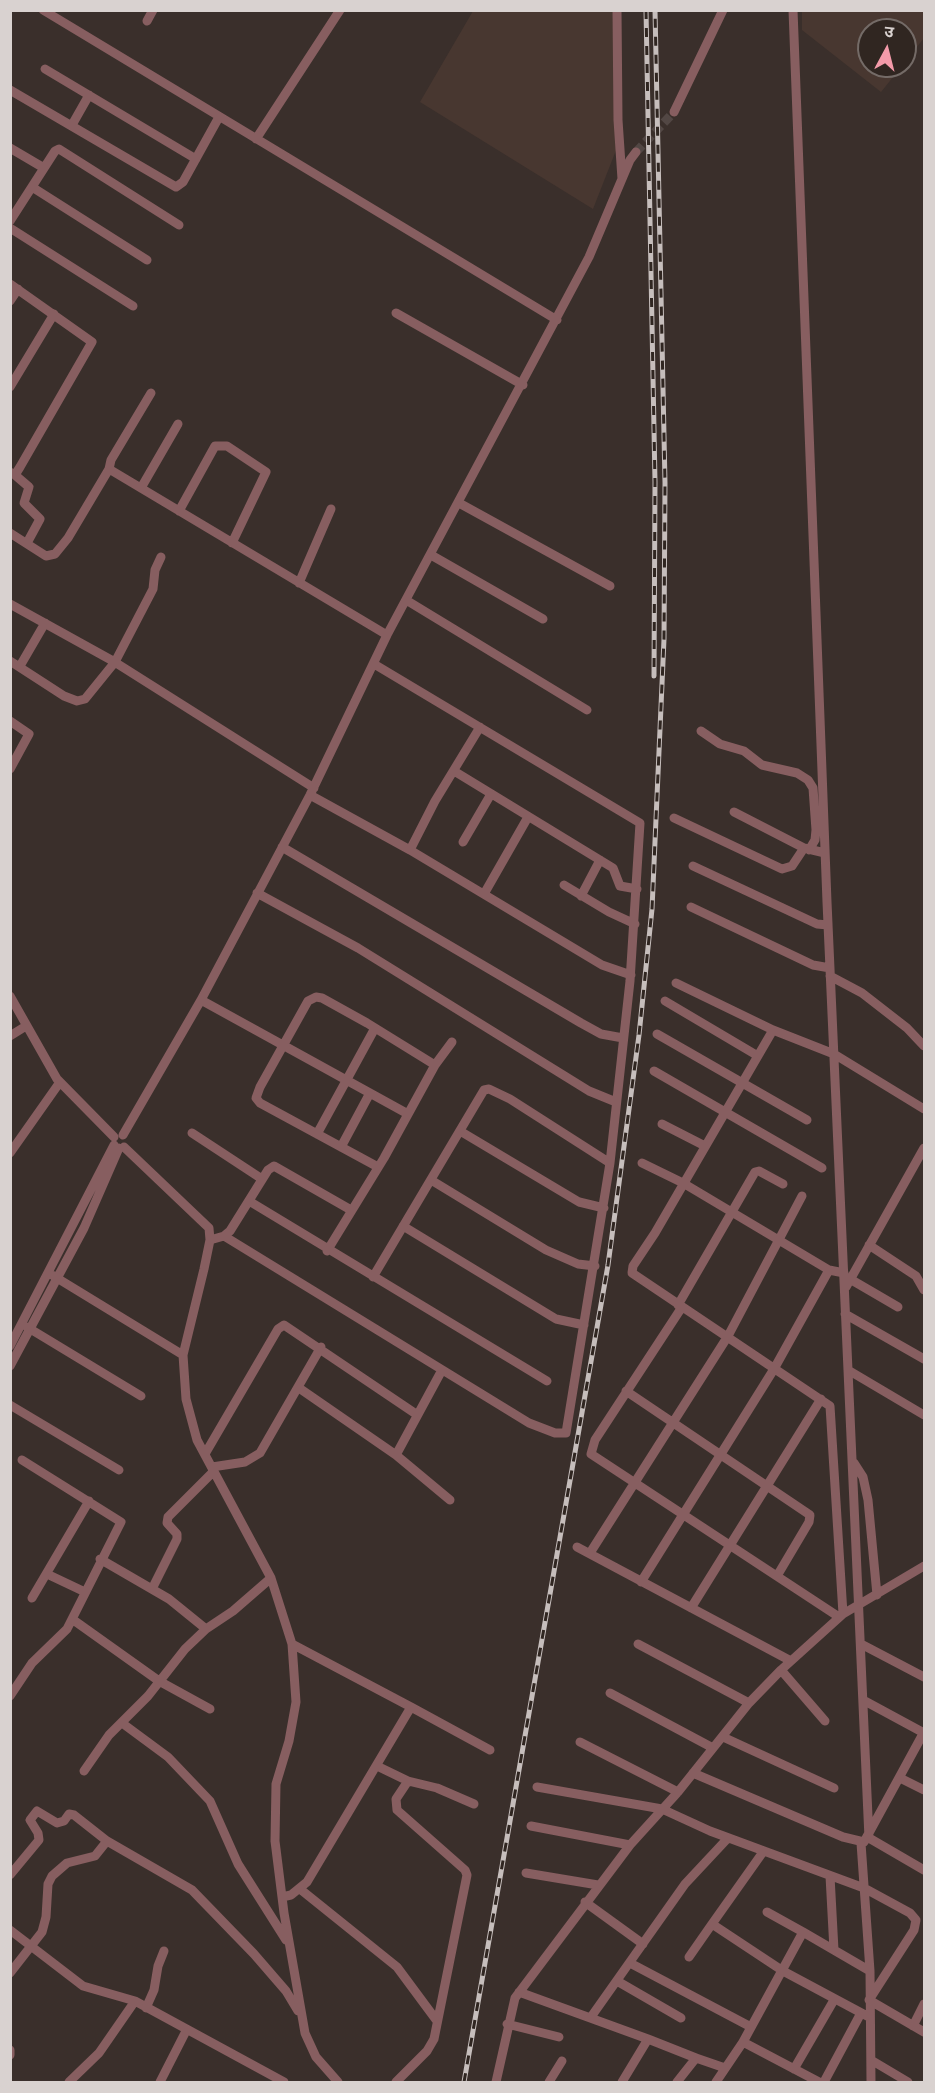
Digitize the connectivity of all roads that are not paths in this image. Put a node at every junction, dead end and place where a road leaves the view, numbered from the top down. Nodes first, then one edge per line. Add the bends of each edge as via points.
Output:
1 (153, 10) edge
2 (340, 10) edge
3 (617, 10) edge
4 (723, 10) edge
5 (793, 10) edge
6 (48, 12) edge
7 (147, 21) dead end
8 (45, 69) dead end
9 (10, 90) edge
10 (89, 95) junction
11 (674, 112) tunnel mouth
12 (219, 117) junction
13 (72, 125) junction
14 (256, 139) junction
15 (10, 148) edge
16 (636, 152) tunnel mouth
17 (196, 159) junction
18 (44, 168) junction
19 (622, 180) junction
20 (32, 188) junction
21 (10, 221) edge
22 (179, 225) dead end
23 (10, 228) edge
24 (147, 260) dead end
25 (14, 287) edge
26 (10, 301) edge
27 (133, 306) dead end
28 (396, 313) dead end
29 (54, 314) junction
30 (557, 320) junction
31 (523, 385) junction
32 (10, 387) edge
33 (151, 393) dead end
34 (178, 424) dead end
35 (109, 469) junction
36 (13, 473) edge
37 (141, 488) junction
38 (459, 502) junction
39 (331, 509) dead end
40 (179, 511) junction
41 (10, 533) edge
42 (27, 543) junction
43 (232, 543) junction
44 (431, 555) junction
45 (161, 557) dead end
46 (299, 583) junction
47 (610, 586) dead end
48 (406, 600) junction
49 (10, 604) edge
50 (543, 619) dead end
51 (45, 623) junction
52 (387, 635) junction
53 (10, 661) edge
54 (115, 662) junction
55 (374, 664) junction
56 (20, 666) junction
57 (587, 710) dead end
58 (10, 721) edge
59 (480, 727) junction
60 (701, 731) dead end
61 (10, 769) edge
62 (454, 771) junction
63 (312, 792) junction
64 (491, 794) junction
65 (734, 812) dead end
66 (528, 817) junction
67 (674, 818) dead end
68 (463, 842) dead end
69 (282, 847) junction
70 (410, 850) junction
71 (815, 851) junction
72 (600, 860) junction
73 (693, 866) dead end
74 (564, 885) dead end
75 (637, 889) junction
76 (257, 893) junction
77 (484, 894) junction
78 (581, 896) junction
79 (691, 907) dead end
80 (635, 924) junction
81 (824, 924) junction
82 (827, 969) junction
83 (631, 975) junction
84 (676, 983) dead end
85 (10, 996) edge
86 (201, 1000) junction
87 (665, 1001) dead end
88 (26, 1026) junction
89 (375, 1028) junction
90 (773, 1030) junction
91 (657, 1034) dead end
92 (10, 1036) edge
93 (623, 1038) junction
94 (452, 1042) dead end
95 (283, 1045) junction
96 (924, 1046) edge
97 (830, 1053) junction
98 (758, 1056) junction
99 (435, 1065) junction
100 (654, 1071) dead end
101 (347, 1080) junction
102 (60, 1082) junction
103 (743, 1083) junction
104 (370, 1093) junction
105 (616, 1102) junction
106 (924, 1109) edge
107 (727, 1112) junction
108 (408, 1114) junction
109 (807, 1120) dead end
110 (662, 1124) dead end
111 (460, 1131) junction
112 (192, 1133) dead end
113 (317, 1134) junction
114 (119, 1142) junction
115 (705, 1146) junction
116 (341, 1147) junction
117 (924, 1148) edge
118 (10, 1153) edge
119 (610, 1163) junction
120 (642, 1163) dead end
121 (378, 1167) junction
122 (822, 1168) dead end
123 (262, 1179) junction
124 (431, 1180) junction
125 (684, 1183) junction
126 (783, 1184) dead end
127 (802, 1196) dead end
128 (249, 1201) junction
129 (604, 1208) junction
130 (351, 1210) junction
131 (733, 1213) junction
132 (403, 1226) junction
133 (224, 1236) junction
134 (210, 1240) junction
135 (779, 1241) junction
136 (869, 1245) junction
137 (327, 1251) junction
138 (595, 1266) junction
139 (839, 1273) junction
140 (54, 1276) junction
141 (374, 1277) junction
142 (924, 1290) edge
143 (680, 1306) junction
144 (898, 1307) dead end
145 (845, 1314) junction
146 (584, 1325) junction
147 (26, 1327) junction
148 (728, 1336) junction
149 (11, 1345) edge
150 (321, 1347) junction
151 (183, 1355) junction
152 (924, 1359) edge
153 (10, 1366) edge
154 (774, 1369) junction
155 (442, 1370) junction
156 (848, 1370) junction
157 (547, 1381) dead end
158 (299, 1388) junction
159 (626, 1391) junction
160 (141, 1396) dead end
161 (821, 1399) junction
162 (10, 1405) edge
163 (416, 1414) junction
164 (924, 1415) edge
165 (673, 1425) junction
166 (205, 1454) junction
167 (396, 1455) junction
168 (720, 1455) junction
169 (22, 1460) dead end
170 (853, 1461) junction
171 (213, 1469) junction
172 (119, 1470) dead end
173 (634, 1484) junction
174 (768, 1487) junction
175 (450, 1500) dead end
176 (89, 1501) junction
177 (683, 1516) junction
178 (730, 1546) junction
179 (577, 1547) dead end
180 (590, 1553) junction
181 (100, 1559) junction
182 (924, 1566) edge
183 (47, 1574) junction
184 (777, 1576) junction
185 (271, 1578) junction
186 (641, 1582) junction
187 (152, 1589) junction
188 (85, 1593) junction
189 (877, 1595) junction
190 (32, 1598) dead end
191 (691, 1608) junction
192 (848, 1611) junction
193 (72, 1619) junction
194 (206, 1629) junction
195 (292, 1644) junction
196 (638, 1644) dead end
197 (861, 1644) junction
198 (791, 1661) junction
199 (781, 1670) junction
200 (924, 1677) edge
201 (159, 1681) junction
202 (610, 1693) dead end
203 (10, 1696) edge
204 (863, 1701) junction
205 (749, 1703) junction
206 (411, 1707) junction
207 (210, 1709) dead end
208 (825, 1720) dead end
209 (122, 1722) junction
210 (924, 1733) edge
211 (723, 1737) junction
212 (580, 1742) dead end
213 (713, 1748) junction
214 (490, 1750) dead end
215 (376, 1766) junction
216 (84, 1771) dead end
217 (693, 1773) junction
218 (900, 1778) junction
219 (408, 1781) junction
220 (537, 1787) dead end
221 (834, 1788) dead end
222 (924, 1790) edge
223 (678, 1792) junction
224 (474, 1804) dead end
225 (662, 1809) junction
226 (531, 1826) dead end
227 (728, 1838) junction
228 (865, 1840) junction
229 (107, 1841) junction
230 (630, 1845) junction
231 (764, 1852) junction
232 (924, 1870) edge
233 (526, 1873) dead end
234 (10, 1875) edge
235 (830, 1875) junction
236 (598, 1885) junction
237 (864, 1888) junction
238 (300, 1889) junction
239 (282, 1896) junction
240 (585, 1902) junction
241 (767, 1912) dead end
242 (712, 1924) junction
243 (10, 1930) edge
244 (803, 1932) junction
245 (643, 1944) junction
246 (32, 1945) junction
247 (289, 1945) junction
248 (834, 1950) junction
249 (164, 1951) dead end
250 (689, 1957) dead end
251 (630, 1963) junction
252 (783, 1971) junction
253 (870, 1971) junction
254 (10, 1973) edge
255 (617, 1981) junction
256 (519, 1992) junction
257 (834, 2000) junction
258 (869, 2000) junction
259 (135, 2001) junction
260 (924, 2004) edge
261 (146, 2007) junction
262 (300, 2014) junction
263 (865, 2015) junction
264 (591, 2016) junction
265 (681, 2018) dead end
266 (437, 2021) junction
267 (507, 2024) junction
268 (913, 2026) junction
269 (751, 2027) junction
270 (186, 2031) junction
271 (924, 2032) edge
272 (559, 2037) dead end
273 (648, 2039) junction
274 (743, 2042) junction
275 (10, 2050) edge
276 (10, 2055) edge
277 (696, 2058) junction
278 (871, 2060) junction
279 (562, 2061) dead end
280 (725, 2068) junction
281 (794, 2069) junction
282 (69, 2082) edge
283 (162, 2082) edge
284 (284, 2082) edge
285 (338, 2082) edge
286 (396, 2082) edge
287 (496, 2082) edge
288 (549, 2082) edge
289 (622, 2082) edge
290 (677, 2082) edge
291 (716, 2082) edge
292 (821, 2082) edge
293 (871, 2082) edge
294 (908, 2082) edge

1 - 7 street
2 - 14 street
3 - 19 street
4 - 11 street
5 - 71 street
6 - 12 street
8 - 10 street
9 - 13 street
10 - 13 street
10 - 17 street
12 - 14 street
12 - 17 street
13 - 17 street via 176,187
14 - 30 street
15 - 18 street
16 - 19 street
18 - 20 street
18 - 22 street via 55,151 62,150
19 - 30 street via 602,231
20 - 21 street
20 - 24 street
23 - 27 street
25 - 26 street
25 - 29 street
28 - 31 street
29 - 32 street
29 - 36 street via 89,338 91,345
30 - 31 street
31 - 38 street
33 - 35 street
34 - 37 street
35 - 37 street
35 - 42 street via 60,550 46,556
36 - 42 street via 29,488 25,504 40,516
37 - 40 street
38 - 44 street
38 - 47 street
39 - 46 street
40 - 43 street
40 - 43 street via 215,446 222,444 236,451 266,474
41 - 42 street
43 - 46 street
44 - 48 street
44 - 50 street
45 - 54 street via 153,589
46 - 52 street
48 - 52 street
48 - 57 street
49 - 51 street
51 - 54 street
51 - 56 street
52 - 55 street
53 - 56 street
54 - 56 street via 81,701 64,696
54 - 63 street
55 - 59 street
55 - 63 street
58 - 61 street via 28,734
59 - 62 street
59 - 75 street via 639,821
60 - 71 street via 723,746 744,751 762,765 797,773 808,780 813,788
62 - 64 street
62 - 70 street
63 - 69 street
63 - 70 street
64 - 66 street
64 - 68 street
65 - 71 street
66 - 72 street
66 - 77 street
67 - 71 street via 782,869
69 - 76 street
69 - 93 street via 588,1027
70 - 77 street
71 - 81 street
72 - 75 street via 616,871 620,886
72 - 78 street
73 - 81 street
74 - 78 street
75 - 80 street
76 - 86 street
76 - 105 street via 358,948 589,1091
77 - 83 street via 602,965
78 - 80 street
79 - 82 street
80 - 83 street
81 - 82 street
82 - 96 street via 907,1028
82 - 97 street
83 - 93 street
84 - 90 street
85 - 88 street
86 - 95 street
86 - 114 street
87 - 98 street
88 - 92 street
88 - 102 street
89 - 95 street via 316,997 308,1001
89 - 99 street
89 - 101 street
90 - 97 street
90 - 98 street
91 - 103 street
93 - 105 street
94 - 99 street
95 - 101 street
95 - 113 street via 257,1100
97 - 106 street
97 - 139 street
98 - 103 street
99 - 108 street
100 - 107 street
101 - 104 street
101 - 113 street
102 - 114 street
102 - 118 street
103 - 107 street
103 - 109 street
104 - 108 street
104 - 116 street
105 - 119 street
107 - 115 street
107 - 122 street
108 - 121 street
110 - 115 street
111 - 119 street via 484,1090 489,1089
111 - 124 street
111 - 129 street via 579,1202
112 - 123 street
113 - 116 street
114 - 134 street via 207,1223
114 - 140 street via 84,1228
115 - 125 street
116 - 121 street
117 - 136 street
119 - 129 street
120 - 125 street
121 - 130 street
123 - 128 street
123 - 130 street via 276,1167
124 - 132 street
124 - 138 street via 555,1254
125 - 131 street
125 - 143 street via 632,1270 633,1276
126 - 131 street via 756,1172
127 - 135 street
128 - 133 street
128 - 137 street
129 - 138 street
130 - 137 street
131 - 135 street
131 - 143 street
132 - 141 street
132 - 146 street via 556,1319
133 - 134 street
133 - 155 street
134 - 151 street
135 - 139 street
135 - 148 street
136 - 139 street
136 - 142 street via 916,1276
137 - 141 street
138 - 146 street
139 - 144 street
139 - 145 street
139 - 154 street
140 - 147 street
140 - 151 street
141 - 157 street
143 - 148 street
143 - 159 street
145 - 152 street
145 - 156 street
146 - 155 street via 569,1426 564,1434 529,1423
147 - 149 street
147 - 153 street
147 - 160 street
148 - 154 street
148 - 165 street
150 - 158 street
150 - 163 street
150 - 166 street via 287,1326 280,1326
151 - 166 street via 186,1399
154 - 161 street
154 - 168 street
155 - 163 street
156 - 164 street
156 - 170 street
158 - 167 street
158 - 171 street via 260,1453 245,1462
159 - 165 street
159 - 173 street via 590,1452
161 - 174 street
161 - 192 street via 832,1411
162 - 172 street
163 - 167 street
165 - 168 street
165 - 173 street
166 - 171 street
167 - 175 street
168 - 174 street
168 - 177 street
169 - 176 street
170 - 189 street via 863,1478 868,1500
170 - 192 street
171 - 185 street
171 - 187 street via 168,1517 167,1523 177,1539
173 - 177 street
173 - 180 street
174 - 178 street
174 - 184 street via 811,1516
176 - 181 street via 121,1522
176 - 183 street
177 - 178 street
177 - 186 street
178 - 184 street
178 - 191 street
179 - 180 street
180 - 186 street
181 - 187 street
181 - 188 street
182 - 189 street
183 - 188 street
183 - 190 street
184 - 192 street
185 - 194 street
185 - 195 street
186 - 191 street
187 - 194 street
188 - 193 street
189 - 192 street
191 - 198 street
192 - 197 street
192 - 198 street
193 - 201 street
193 - 203 street via 60,1637 27,1669
194 - 201 street
195 - 206 street
195 - 239 street via 296,1702 275,1798 275,1841
196 - 205 street
197 - 200 street
197 - 204 street
198 - 199 street
199 - 205 street
199 - 208 street
201 - 207 street
201 - 209 street
202 - 213 street
204 - 210 street
204 - 228 street
205 - 211 street
206 - 214 street
206 - 215 street
209 - 216 street
209 - 247 street via 168,1757 210,1801 238,1864
210 - 218 street
211 - 213 street
211 - 221 street
212 - 223 street
213 - 217 street
215 - 219 street
215 - 238 street
217 - 223 street
217 - 228 street
218 - 222 street
218 - 228 street
219 - 224 street
219 - 266 street via 396,1799 397,1810 467,1875
220 - 225 street
223 - 225 street
225 - 227 street
225 - 230 street
226 - 230 street
227 - 231 street
227 - 245 street via 685,1884
228 - 232 street
228 - 237 street
229 - 234 street via 74,1815 69,1814 57,1823 38,1810 30,1820 39,1840
229 - 246 street via 95,1856 70,1862 52,1876 45,1924
229 - 262 street via 192,1890 260,1961
230 - 236 street
231 - 235 street
231 - 242 street
233 - 236 street
235 - 237 street
235 - 248 street
236 - 240 street
237 - 253 street
237 - 258 street via 916,1920 914,1930
238 - 239 street
238 - 266 street via 397,1967
239 - 247 street
240 - 245 street
240 - 256 street
241 - 244 street
242 - 250 street
242 - 252 street
243 - 246 street
244 - 248 street
244 - 252 street
245 - 251 street
246 - 254 street
246 - 259 street via 83,1986
247 - 262 street
248 - 253 street
249 - 261 street
251 - 255 street
251 - 269 street
252 - 257 street
252 - 269 street
253 - 258 street
255 - 264 street
255 - 265 street
256 - 264 street
256 - 267 street
257 - 263 street
257 - 281 street
258 - 263 street
258 - 268 street
259 - 261 street
259 - 282 street via 99,2053
260 - 268 street
261 - 270 street
262 - 285 street via 312,2050
263 - 278 street
263 - 292 street
264 - 273 street
266 - 286 street via 431,2045
267 - 272 street
267 - 287 street
268 - 271 street
269 - 274 street
270 - 283 street
270 - 284 street
273 - 277 street
273 - 289 street
274 - 280 street
274 - 281 street
275 - 276 street
277 - 280 street
277 - 290 street
278 - 293 street
278 - 294 street
279 - 288 street
280 - 291 street
281 - 292 street

